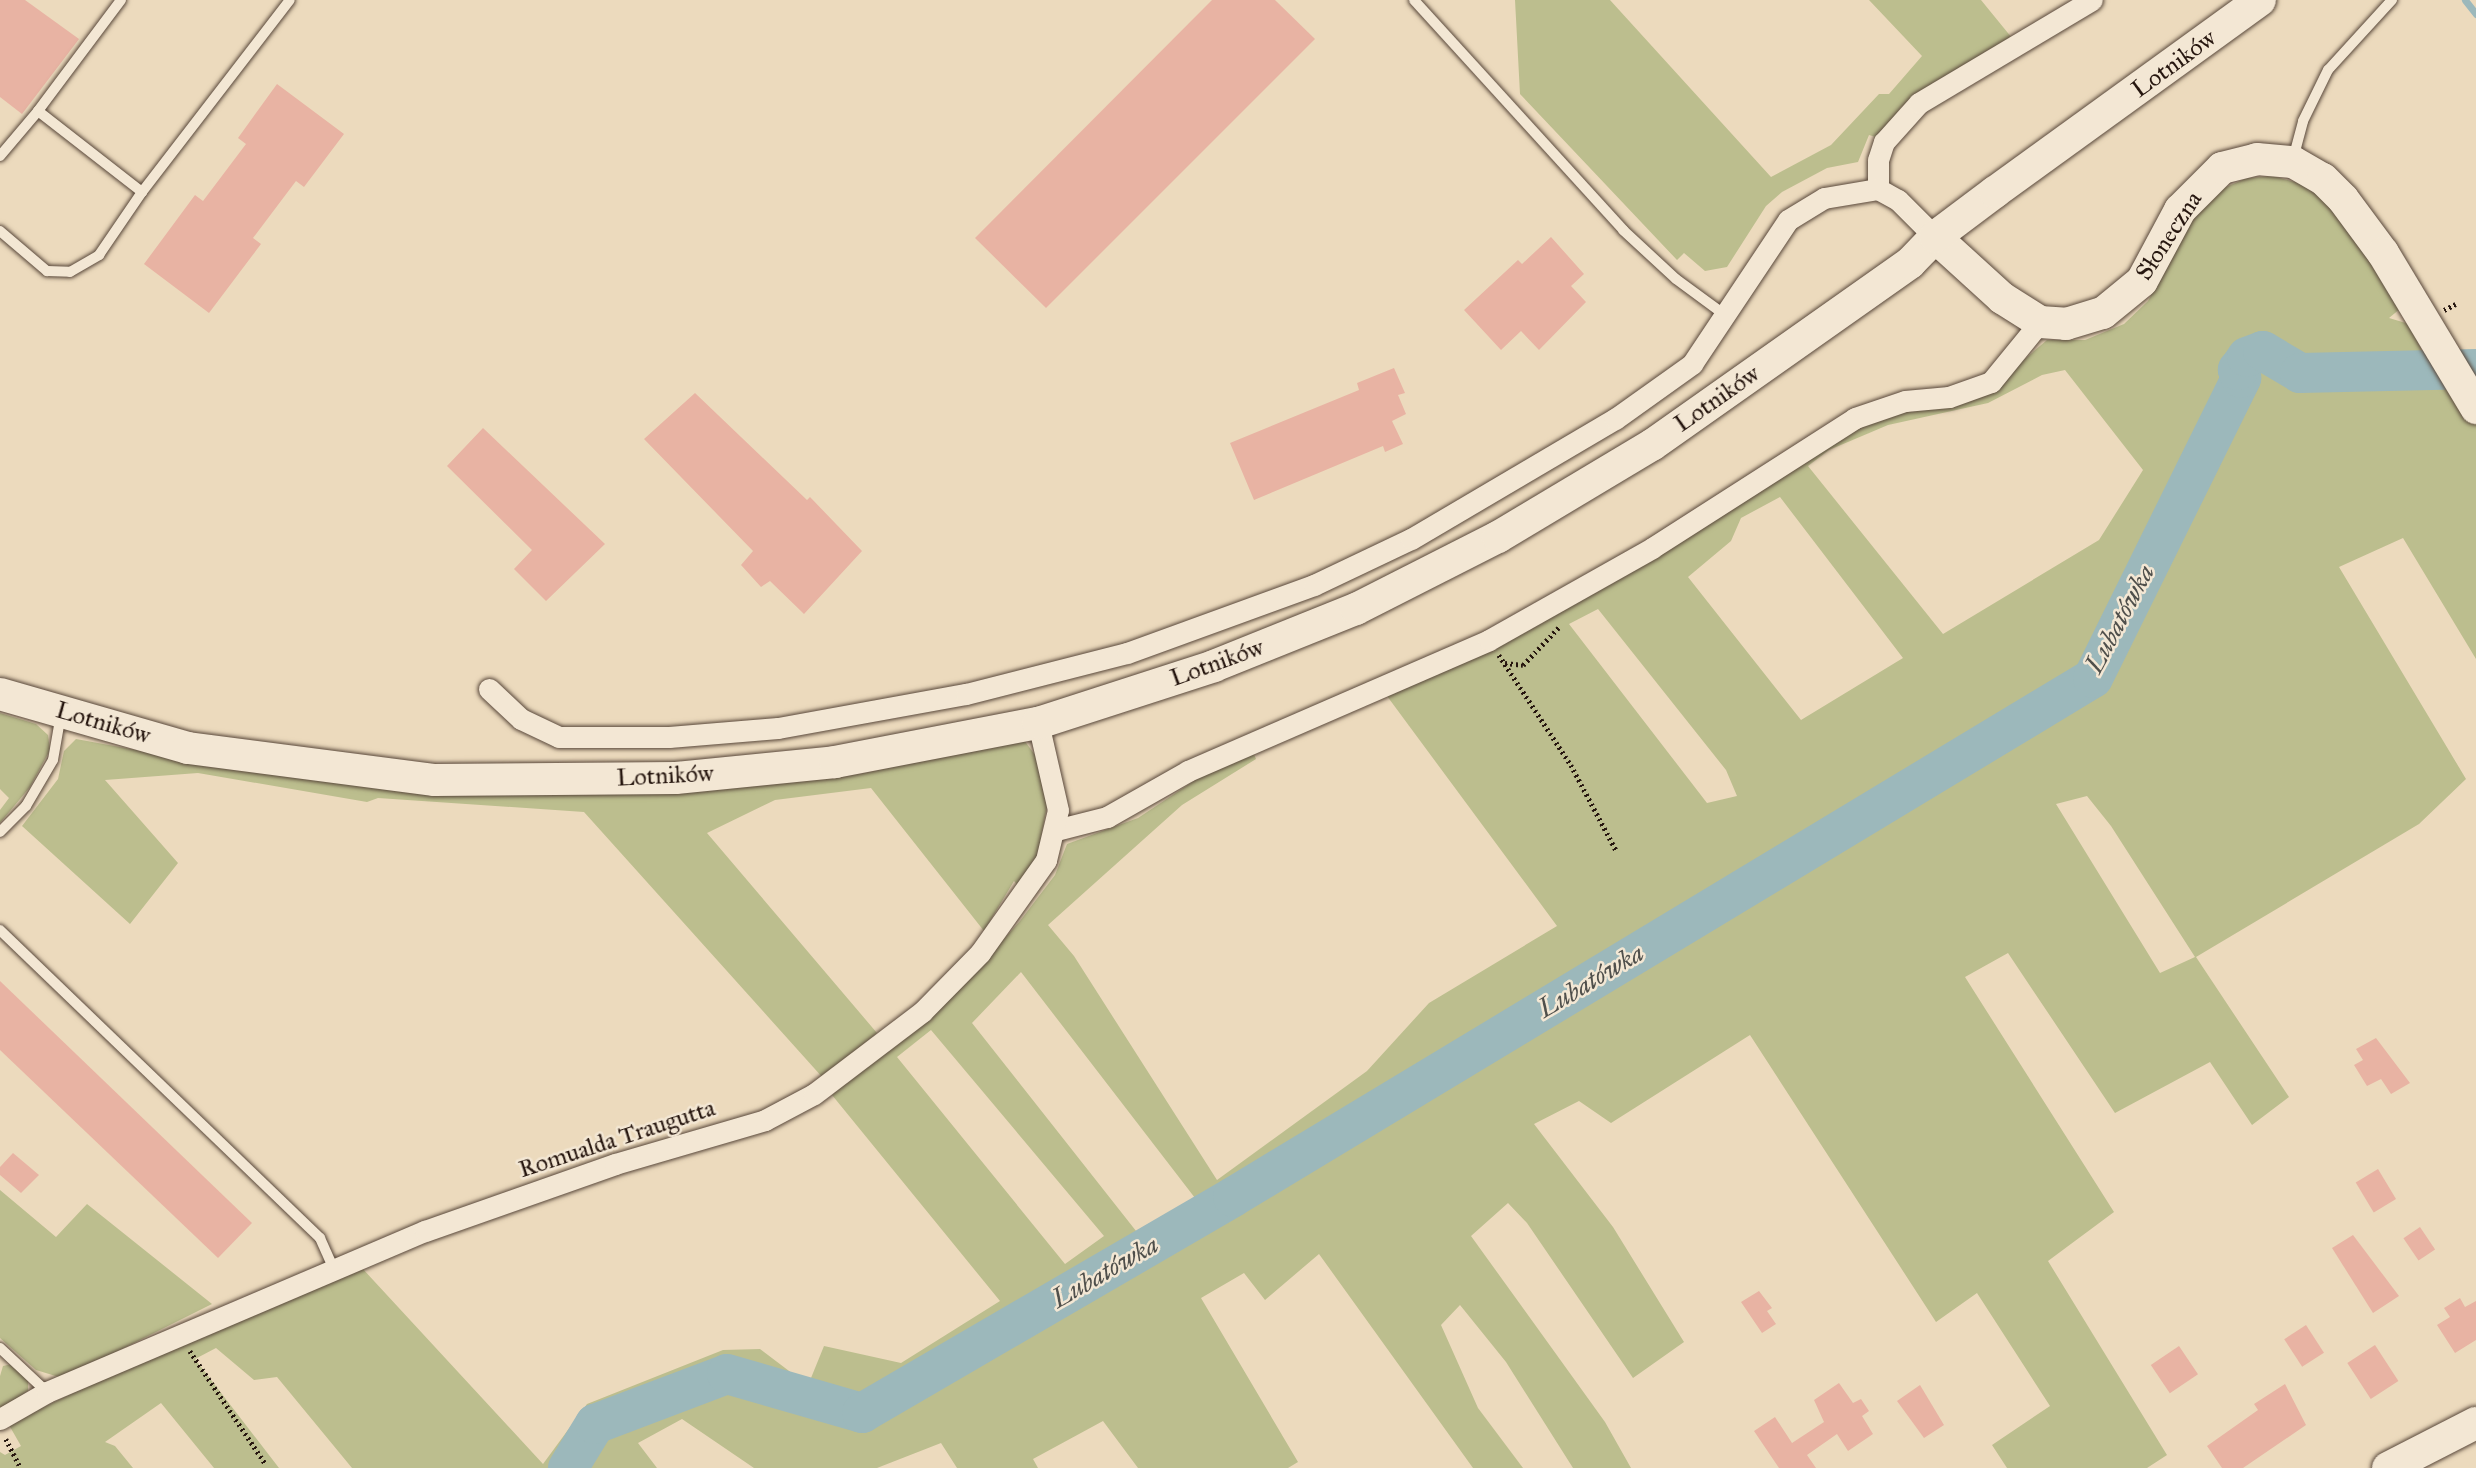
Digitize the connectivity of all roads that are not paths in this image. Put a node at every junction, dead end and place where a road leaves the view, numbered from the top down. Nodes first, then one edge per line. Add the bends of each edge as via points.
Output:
1 (121, 0) edge
2 (290, 0) edge
3 (1414, 0) edge
4 (2092, 0) edge
5 (2260, 0) edge
6 (2392, 0) edge
7 (38, 111) junction
8 (0, 156) edge
9 (2293, 162) junction
10 (1878, 189) junction
11 (142, 192) junction
12 (0, 231) edge
13 (1936, 237) junction
14 (1725, 315) junction
15 (2040, 322) junction
16 (2476, 408) edge
17 (489, 689) dead end
18 (0, 694) edge
19 (62, 712) junction
20 (1038, 723) junction
21 (1056, 830) junction
22 (0, 832) edge
23 (0, 930) edge
24 (334, 1270) junction
25 (0, 1348) edge
26 (47, 1392) junction
27 (0, 1419) edge
28 (2476, 1423) edge
29 (2388, 1468) edge

1 - 7 lane
2 - 11 lane
3 - 14 lane via 1623,230 1676,279
4 - 10 street via 1919,103 1884,142 1878,159
5 - 13 street, Lotników
6 - 9 lane via 2328,70 2302,121
7 - 8 lane
7 - 11 lane
9 - 15 street, Słoneczna via 2257,159 2221,168 2180,210 2142,281 2129,294 2104,313 2066,324
9 - 16 street, Słoneczna via 2322,179 2343,199 2383,253
10 - 13 street via 1898,200
10 - 14 street via 1824,198 1788,219
11 - 12 lane via 99,255 70,272 47,271
13 - 15 street via 2002,298
13 - 20 street, Lotników via 1910,263 1652,445 1498,537 1356,609 1214,666
14 - 17 street via 1692,364 1615,419 1432,528 1314,585 1127,653 966,694 778,728 669,737 559,737 520,719
15 - 21 street via 1992,382 1949,397 1905,401 1855,418 1652,548 1489,640 1188,771 1107,817
18 - 19 street, Lotników
19 - 20 street, Lotników via 188,748 435,780 676,778 835,762
19 - 22 lane via 53,760 26,806
20 - 21 street, Romualda Traugutta via 1058,810
21 - 24 street, Romualda Traugutta via 1046,860 980,953 922,1012 814,1094 765,1121 615,1164 425,1231
23 - 24 lane via 320,1238
24 - 26 street, Romualda Traugutta
25 - 26 lane
26 - 27 street, Romualda Traugutta
28 - 29 street

